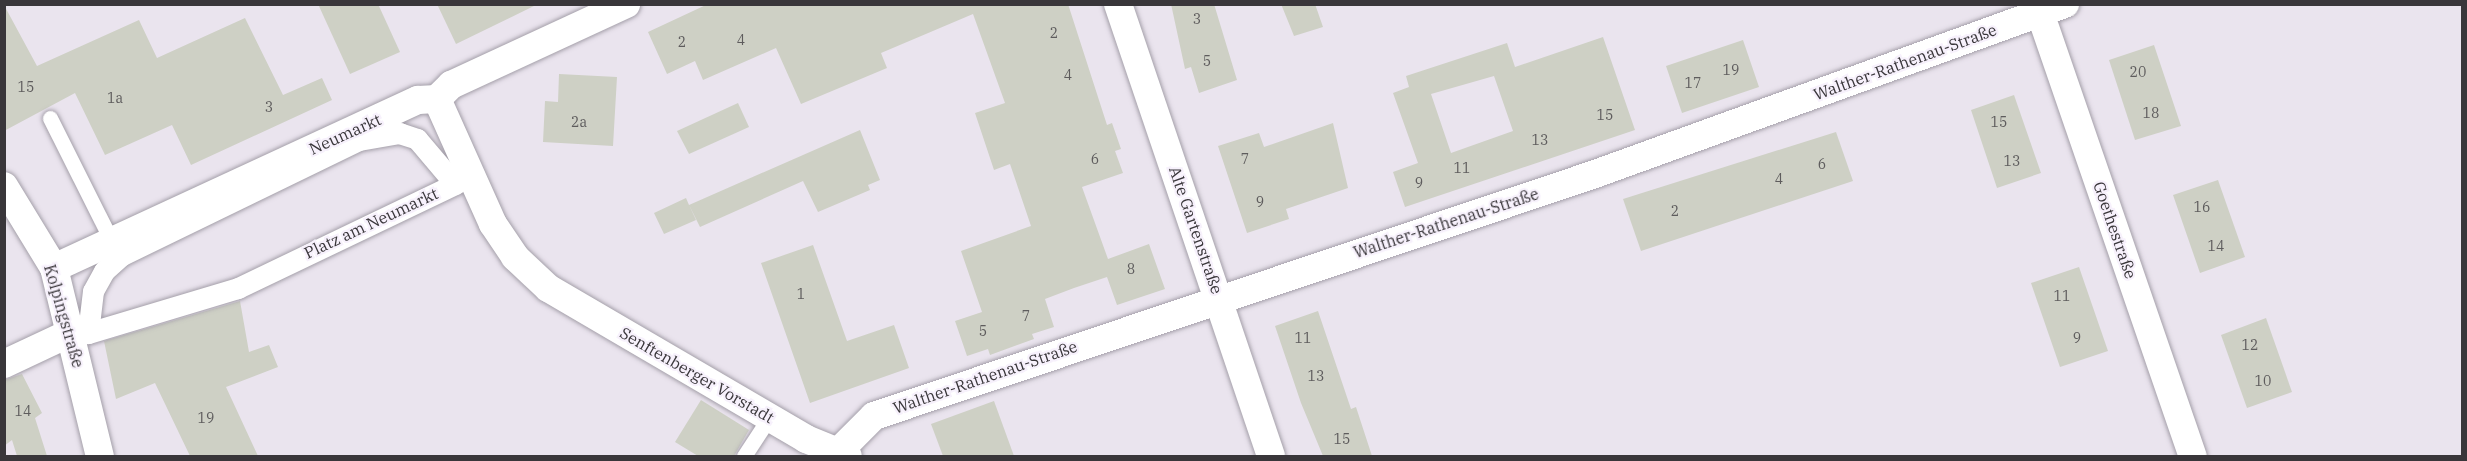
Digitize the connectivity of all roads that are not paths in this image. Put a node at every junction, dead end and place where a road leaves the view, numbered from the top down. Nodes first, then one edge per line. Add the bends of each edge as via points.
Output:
1 (626, 4) edge
2 (1118, 4) edge
3 (2047, 7) edge
4 (437, 99) junction
5 (50, 118) dead end
6 (4, 186) edge
7 (112, 242) junction
8 (54, 268) junction
9 (1219, 298) junction
10 (102, 330) joint
11 (72, 332) junction
12 (4, 364) edge
13 (769, 418) junction
14 (843, 454) edge
15 (100, 456) edge
16 (744, 456) edge
17 (1271, 456) edge
18 (2193, 456) edge

1 - 4 street via 451,85
2 - 9 street, Alte Gartenstraße
3 - 9 street, Walther-Rathenau-Straße via 1595,174
3 - 18 street, Goethestraße
4 - 7 street, Neumarkt via 418,100
4 - 13 street, Senftenberger Vorstadt via 493,224 515,257 548,288
5 - 7 lane
6 - 8 street, Kolpingstraße
7 - 8 street, Neumarkt
8 - 11 street, Kolpingstraße
9 - 14 street, Walther-Rathenau-Straße via 874,416
9 - 17 street, Alte Gartenstraße
10 - 10 street, Platz am Neumarkt via 88,333 87,310 104,271 122,255 359,140 399,133 417,139 440,160 455,184 238,288
11 - 12 street
11 - 15 street, Kolpingstraße
13 - 14 street, Senftenberger Vorstadt
13 - 16 lane

